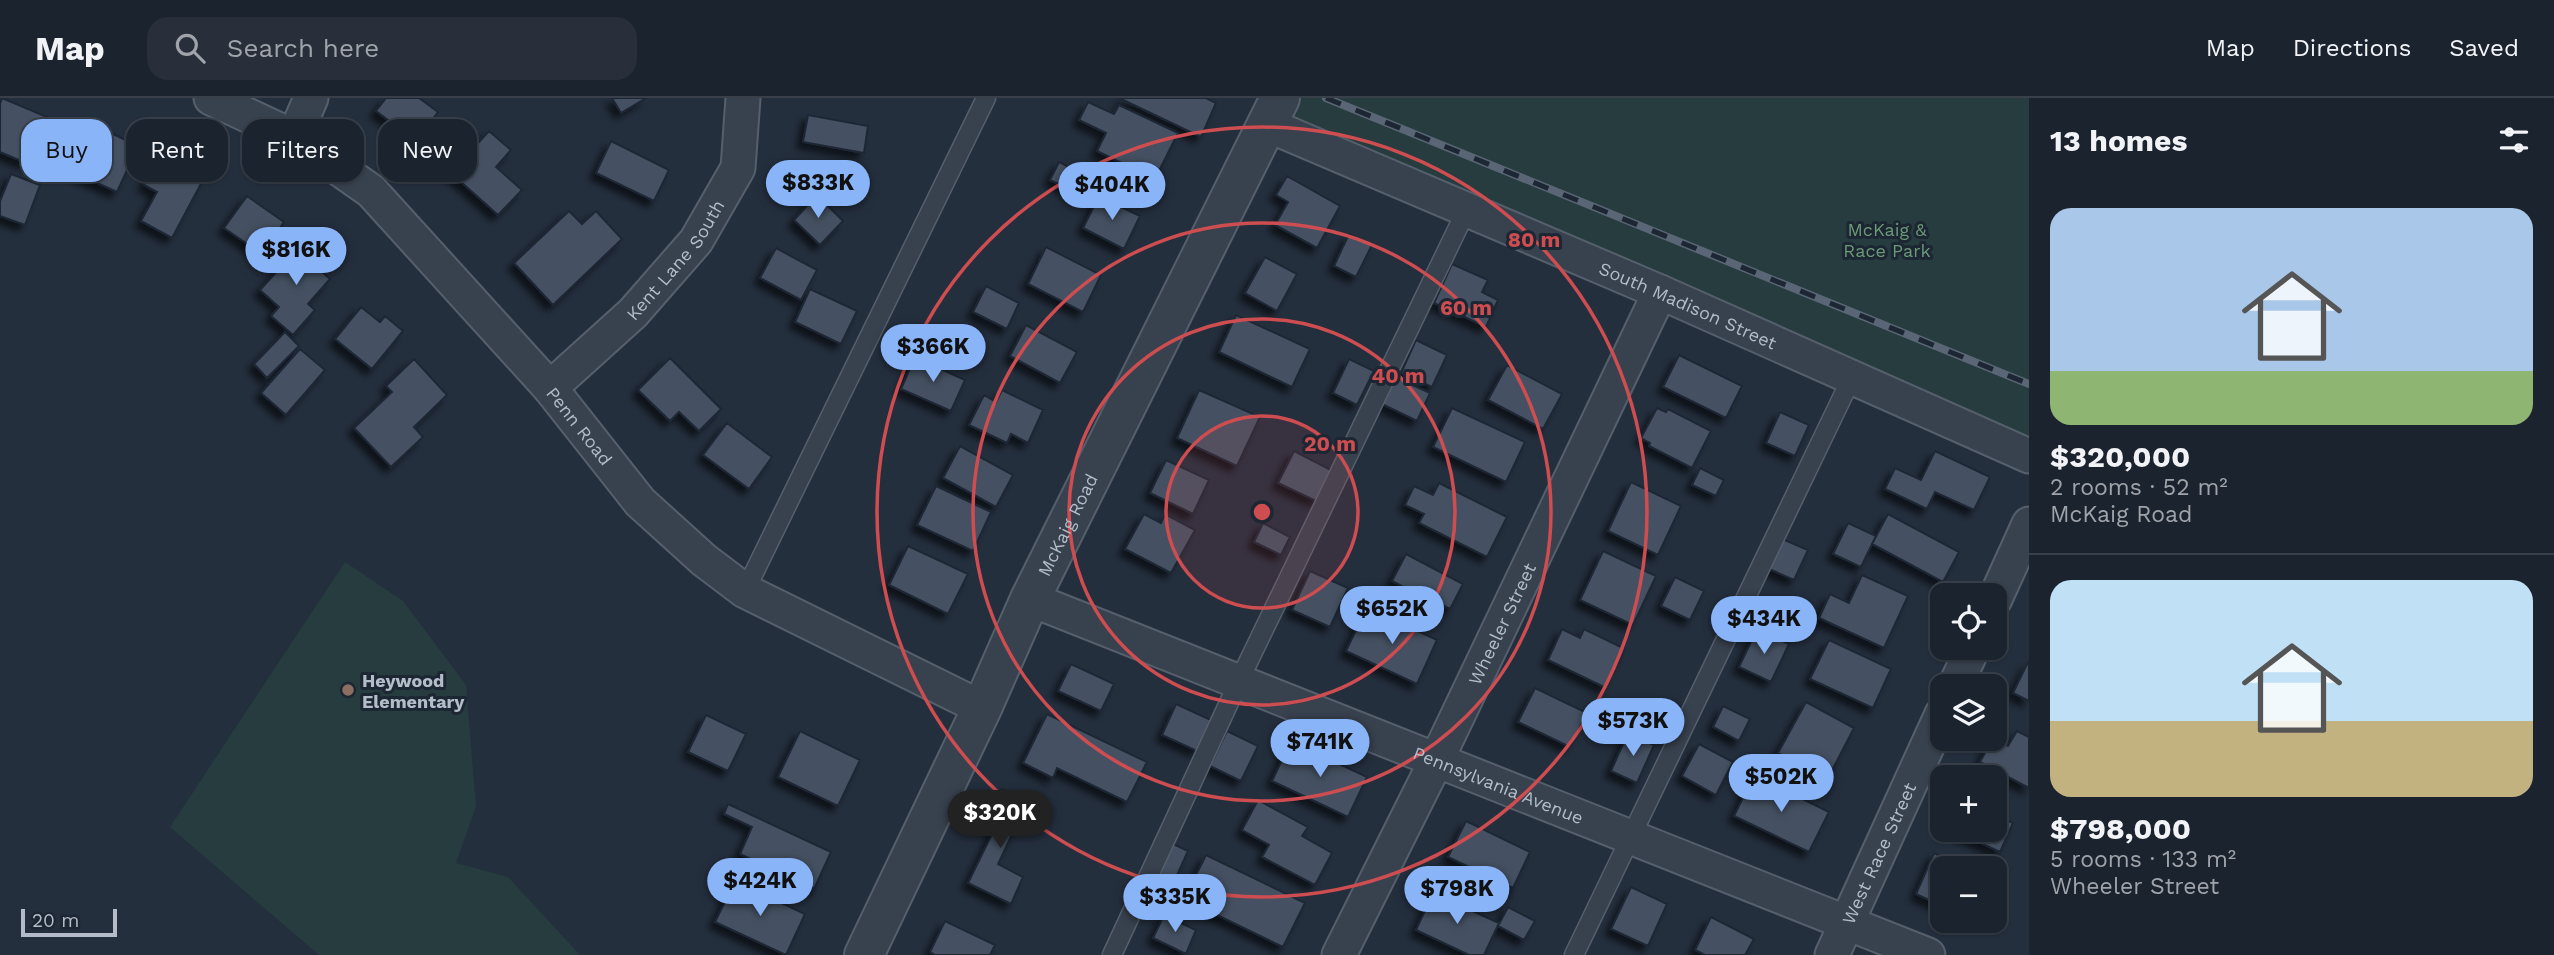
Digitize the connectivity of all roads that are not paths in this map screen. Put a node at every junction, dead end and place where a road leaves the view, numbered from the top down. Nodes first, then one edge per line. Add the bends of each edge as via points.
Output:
1 (211, 98) edge
2 (311, 98) edge
3 (743, 98) edge
4 (986, 98) edge
5 (1274, 111) edge
6 (256, 119) edge
7 (302, 119) edge
8 (358, 182) edge
9 (1467, 209) junction
10 (1660, 292) junction
11 (1852, 377) junction
12 (550, 388) junction
13 (2029, 456) edge
14 (2029, 524) edge
15 (2002, 583) edge
16 (745, 591) junction
17 (1030, 598) junction
18 (1239, 681) junction
19 (982, 708) junction
20 (1930, 741) edge
21 (1437, 759) junction
22 (1631, 836) junction
23 (1848, 922) junction
24 (864, 955) edge
25 (1112, 955) edge
26 (1339, 955) edge
27 (1574, 955) edge
28 (1832, 955) edge
29 (1928, 955) edge

1 - 6 street, Penn Road
2 - 7 street
3 - 12 street, Kent Lane South via 738,168 696,241 633,313
4 - 16 lane
5 - 9 street, South Madison Street
5 - 17 street, McKaig Road
8 - 12 street, Penn Road
9 - 10 street, South Madison Street
9 - 18 lane
10 - 11 street, South Madison Street
10 - 21 street, Wheeler Street
11 - 13 street, South Madison Street
11 - 22 lane
12 - 16 street, Penn Road via 640,502
14 - 15 street
16 - 19 street, Penn Road
17 - 18 street, Pennsylvania Avenue
17 - 19 street, McKaig Road
18 - 21 street, Pennsylvania Avenue
18 - 25 lane
19 - 24 street, McKaig Road
20 - 23 street, West Race Street
21 - 22 street, Pennsylvania Avenue
21 - 26 street, Wheeler Street
22 - 23 street, Pennsylvania Avenue
22 - 27 lane
23 - 28 street, West Race Street
23 - 29 street, Pennsylvania Avenue

